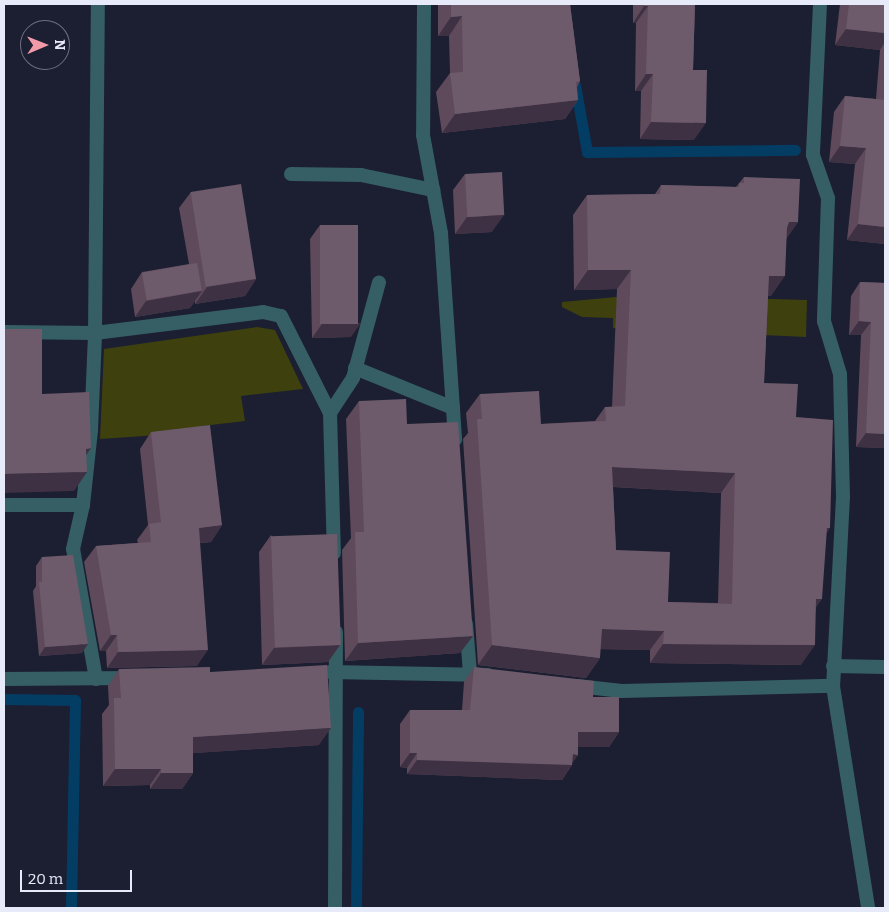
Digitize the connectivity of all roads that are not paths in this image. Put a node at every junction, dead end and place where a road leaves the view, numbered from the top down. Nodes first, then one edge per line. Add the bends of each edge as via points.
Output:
1 (98, 4) edge
2 (424, 4) edge
3 (820, 4) edge
4 (291, 174) dead end
5 (433, 190) junction
6 (379, 282) dead end
7 (4, 332) edge
8 (95, 333) junction
9 (355, 368) junction
10 (452, 408) junction
11 (330, 413) junction
12 (456, 457) edge
13 (4, 505) edge
14 (83, 505) junction
15 (334, 572) edge
16 (465, 604) edge
17 (336, 622) edge
18 (833, 666) junction
19 (885, 666) edge
20 (318, 672) edge
21 (337, 672) junction
22 (470, 673) junction
23 (498, 676) edge
24 (144, 678) edge
25 (4, 679) edge
26 (96, 679) junction
27 (565, 684) edge
28 (833, 686) junction
29 (335, 908) edge
30 (868, 908) edge

1 - 8 street
2 - 5 street via 423,135
3 - 18 street via 813,155 828,198 824,321 840,374 843,497
4 - 5 street via 361,175
5 - 10 street via 441,233
6 - 9 street
7 - 8 street
8 - 11 street via 263,312 281,316
8 - 14 street via 91,430
9 - 10 street
9 - 11 street via 353,378
10 - 12 street
11 - 15 street
13 - 14 street
14 - 26 street via 73,549
16 - 22 street
17 - 21 street
18 - 19 street
18 - 28 street
20 - 21 street
21 - 22 street
21 - 29 street
22 - 23 street
24 - 26 street
25 - 26 street
27 - 28 street via 622,691
28 - 30 street

